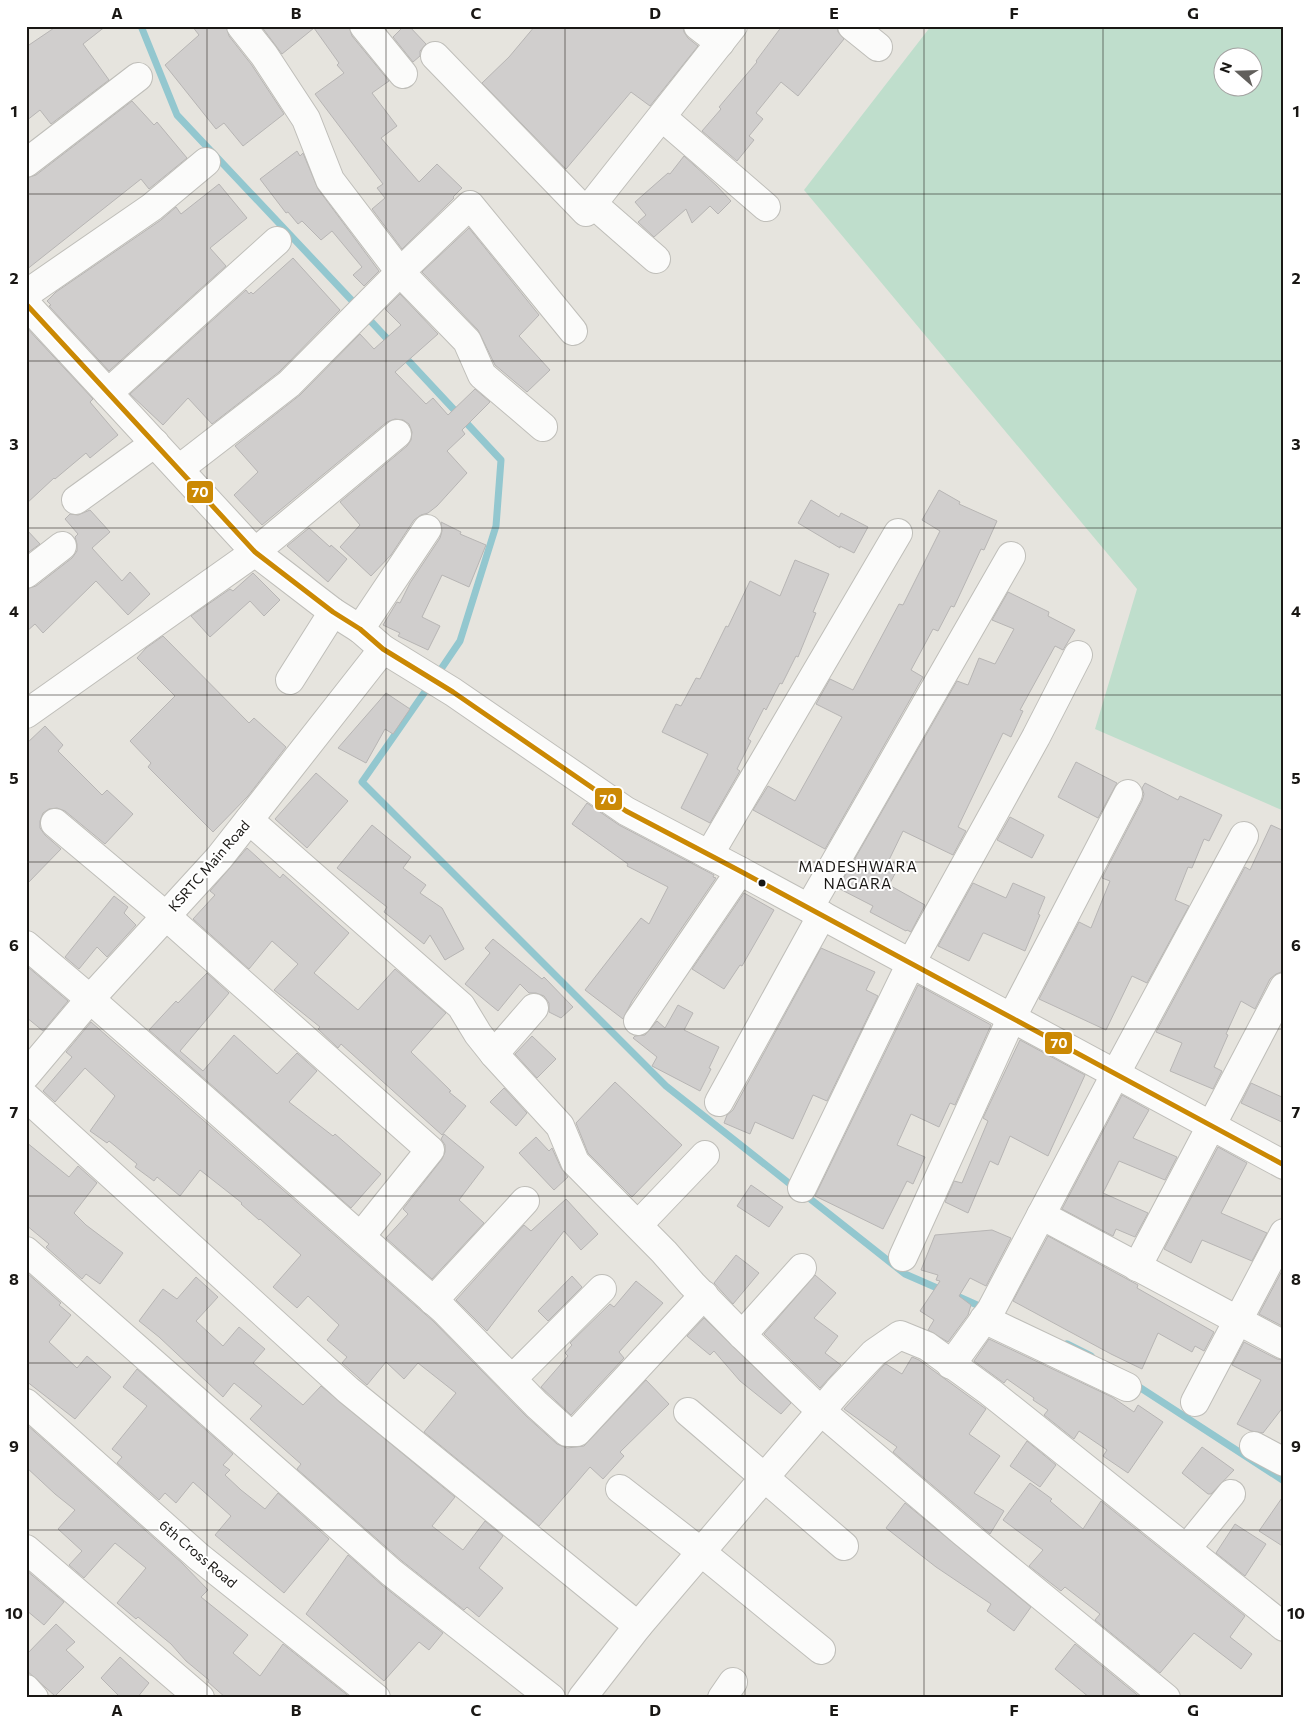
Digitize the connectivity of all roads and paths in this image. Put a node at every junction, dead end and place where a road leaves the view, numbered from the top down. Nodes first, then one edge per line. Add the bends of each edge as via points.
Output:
1 (240, 26) edge
2 (364, 26) edge
3 (698, 26) edge
4 (852, 26) edge
5 (726, 35) edge
6 (878, 47) dead end
7 (435, 56) dead end
8 (403, 74) dead end
9 (138, 77) dead end
10 (662, 117) junction
11 (206, 162) dead end
12 (26, 163) edge
13 (593, 204) junction
14 (766, 207) dead end
15 (277, 241) dead end
16 (656, 259) dead end
17 (400, 272) junction
18 (26, 294) edge
19 (26, 304) edge
20 (573, 331) dead end
21 (108, 392) junction
22 (543, 427) dead end
23 (397, 434) dead end
24 (155, 443) junction
25 (179, 469) junction
26 (76, 500) dead end
27 (427, 528) dead end
28 (898, 532) dead end
29 (62, 546) dead end
30 (256, 552) junction
31 (1011, 556) dead end
32 (26, 574) edge
33 (333, 612) junction
34 (360, 629) junction
35 (383, 649) junction
36 (1078, 656) dead end
37 (290, 680) dead end
38 (26, 714) edge
39 (1128, 794) dead end
40 (249, 820) junction
41 (55, 823) dead end
42 (1244, 836) dead end
43 (709, 855) junction
44 (740, 871) junction
45 (816, 912) junction
46 (166, 916) junction
47 (26, 945) edge
48 (911, 963) junction
49 (1284, 987) edge
50 (90, 999) junction
51 (534, 1008) dead end
52 (1012, 1018) junction
53 (638, 1020) dead end
54 (494, 1054) junction
55 (1116, 1073) junction
56 (26, 1075) edge
57 (26, 1097) edge
58 (719, 1102) dead end
59 (1211, 1126) junction
60 (705, 1155) dead end
61 (1284, 1165) edge
62 (802, 1188) dead end
63 (525, 1201) dead end
64 (1041, 1215) junction
65 (638, 1225) junction
66 (1284, 1233) edge
67 (361, 1236) junction
68 (26, 1251) edge
69 (903, 1257) dead end
70 (1138, 1266) junction
71 (802, 1268) dead end
72 (602, 1289) dead end
73 (704, 1295) junction
74 (433, 1301) junction
75 (987, 1316) junction
76 (1238, 1321) junction
77 (742, 1335) junction
78 (1284, 1345) edge
79 (951, 1365) junction
80 (512, 1379) junction
81 (1127, 1387) dead end
82 (1195, 1402) dead end
83 (26, 1403) edge
84 (688, 1412) dead end
85 (822, 1412) junction
86 (1254, 1446) dead end
87 (1284, 1462) edge
88 (764, 1479) junction
89 (620, 1489) dead end
90 (1231, 1494) dead end
91 (844, 1546) dead end
92 (1187, 1548) junction
93 (26, 1549) edge
94 (701, 1552) junction
95 (1279, 1613) edge
96 (638, 1626) junction
97 (821, 1650) dead end
98 (26, 1689) edge
99 (34, 1698) edge
100 (200, 1698) edge
101 (376, 1698) edge
102 (551, 1698) edge
103 (582, 1698) edge
104 (1166, 1698) edge

1 - 17 street via 264,55 306,119 330,180
2 - 8 street
3 - 5 street
4 - 6 street
5 - 10 street
7 - 13 street via 586,212
9 - 12 street
10 - 13 street
10 - 14 street
11 - 18 street via 152,207
13 - 16 street
15 - 21 street
17 - 20 street via 470,204
17 - 22 street via 467,341 482,375
17 - 25 street via 289,384
19 - 21 street
21 - 24 street
23 - 30 street
24 - 25 street
24 - 26 street
25 - 30 street
27 - 34 street
28 - 43 street
29 - 32 street
30 - 33 street
30 - 38 street
31 - 45 street
33 - 34 street
33 - 37 street
34 - 35 street
35 - 40 street, KSRTC Main Road
35 - 43 street via 453,692 626,811
36 - 48 street
39 - 52 street
40 - 46 street, KSRTC Main Road
40 - 54 street via 461,1006
41 - 46 street
42 - 55 street
43 - 44 street
44 - 45 street
44 - 53 street
45 - 48 street
45 - 58 street
46 - 50 street, KSRTC Main Road
46 - 67 street via 430,1150
47 - 50 street
48 - 52 street
48 - 62 street
49 - 59 street
50 - 56 street, KSRTC Main Road
50 - 67 street
51 - 54 street
52 - 55 street
52 - 69 street
54 - 65 street via 560,1126 575,1162
55 - 59 street
55 - 64 street
57 - 96 street via 348,1390
59 - 61 street
59 - 70 street
60 - 65 street
63 - 74 street
64 - 70 street
64 - 75 street
65 - 73 street
66 - 76 street
67 - 74 street
68 - 102 street via 392,1573
70 - 76 street
71 - 77 street
72 - 80 street
73 - 77 street
73 - 80 street via 577,1432 566,1432
74 - 80 street
75 - 79 street
75 - 81 street
76 - 78 street
76 - 82 street
77 - 85 street
79 - 85 street via 927,1346 900,1336 874,1353
79 - 92 street via 990,1392
83 - 101 street, 6th Cross Road via 199,1558
84 - 88 street
85 - 88 street
85 - 104 street
86 - 87 street
88 - 91 street
88 - 94 street
89 - 94 street
90 - 92 street
92 - 95 street
93 - 100 street
94 - 96 street
94 - 97 street
96 - 103 street
98 - 99 street

